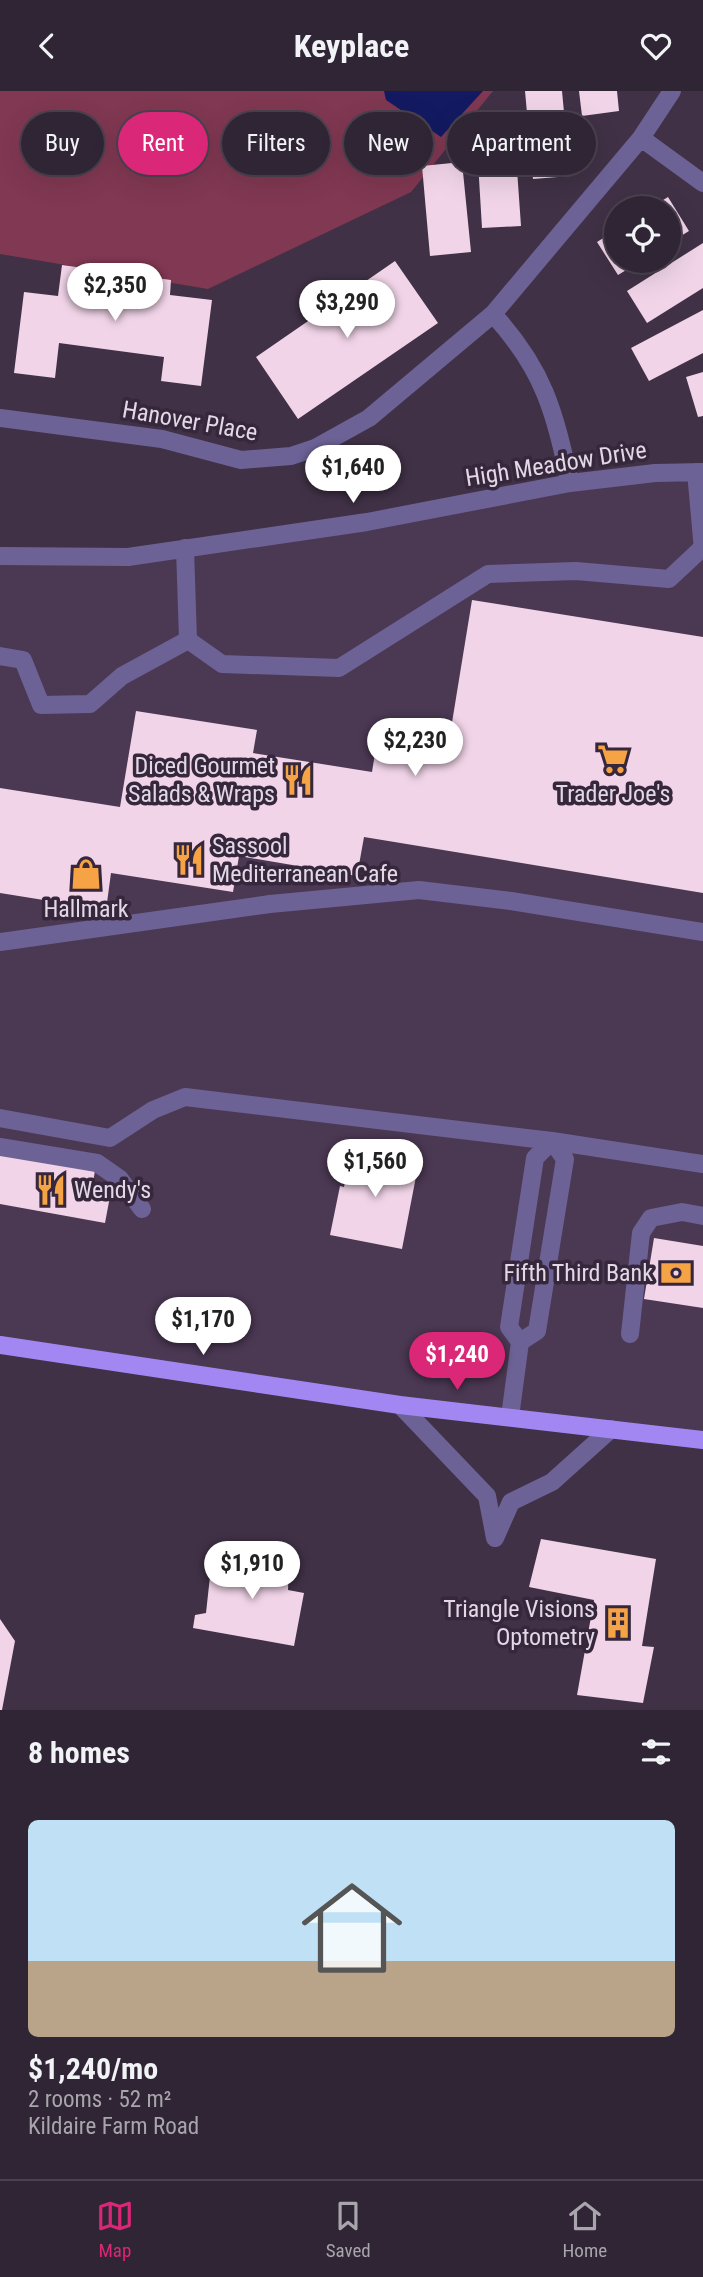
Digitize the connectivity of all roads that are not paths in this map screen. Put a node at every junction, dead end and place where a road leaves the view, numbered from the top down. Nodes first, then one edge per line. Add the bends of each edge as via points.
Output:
1 (672, 91) edge
2 (641, 138) junction
3 (703, 183) edge
4 (493, 314) junction
5 (0, 418) edge
6 (699, 472) edge
7 (570, 482) junction
8 (185, 548) junction
9 (702, 549) edge
10 (0, 556) edge
11 (188, 640) junction
12 (0, 656) edge
13 (703, 932) edge
14 (0, 942) edge
15 (0, 1118) edge
16 (552, 1141) junction
17 (0, 1147) edge
18 (703, 1164) edge
19 (142, 1209) dead end
20 (703, 1216) edge
21 (630, 1334) dead end
22 (520, 1342) junction
23 (0, 1345) edge
24 (400, 1405) junction
25 (510, 1417) junction
26 (611, 1429) junction
27 (703, 1440) edge

1 - 2 street, Hanover Place
2 - 3 street
2 - 4 street, Hanover Place
4 - 5 street, Hanover Place via 369,418 291,456 241,460 162,439
4 - 7 street via 533,363 554,415
6 - 7 street, High Meadow Drive
6 - 9 street
7 - 8 street, High Meadow Drive via 367,522
8 - 10 street, High Meadow Drive via 128,557
8 - 11 street
9 - 11 street via 669,579 576,571 488,574 339,668 222,664
11 - 12 street via 122,676 90,704 41,705 23,660
13 - 14 street via 419,890 270,904
15 - 16 street via 110,1138 153,1110 185,1097
16 - 18 street
16 - 22 street via 535,1158 509,1327
16 - 22 street via 565,1159 537,1331
17 - 19 street via 97,1163 120,1179
20 - 21 street via 682,1212 651,1218 641,1233
22 - 25 street
23 - 24 main road
24 - 25 main road
24 - 26 street via 487,1496 495,1538 511,1503 552,1482
25 - 26 main road
26 - 27 main road

